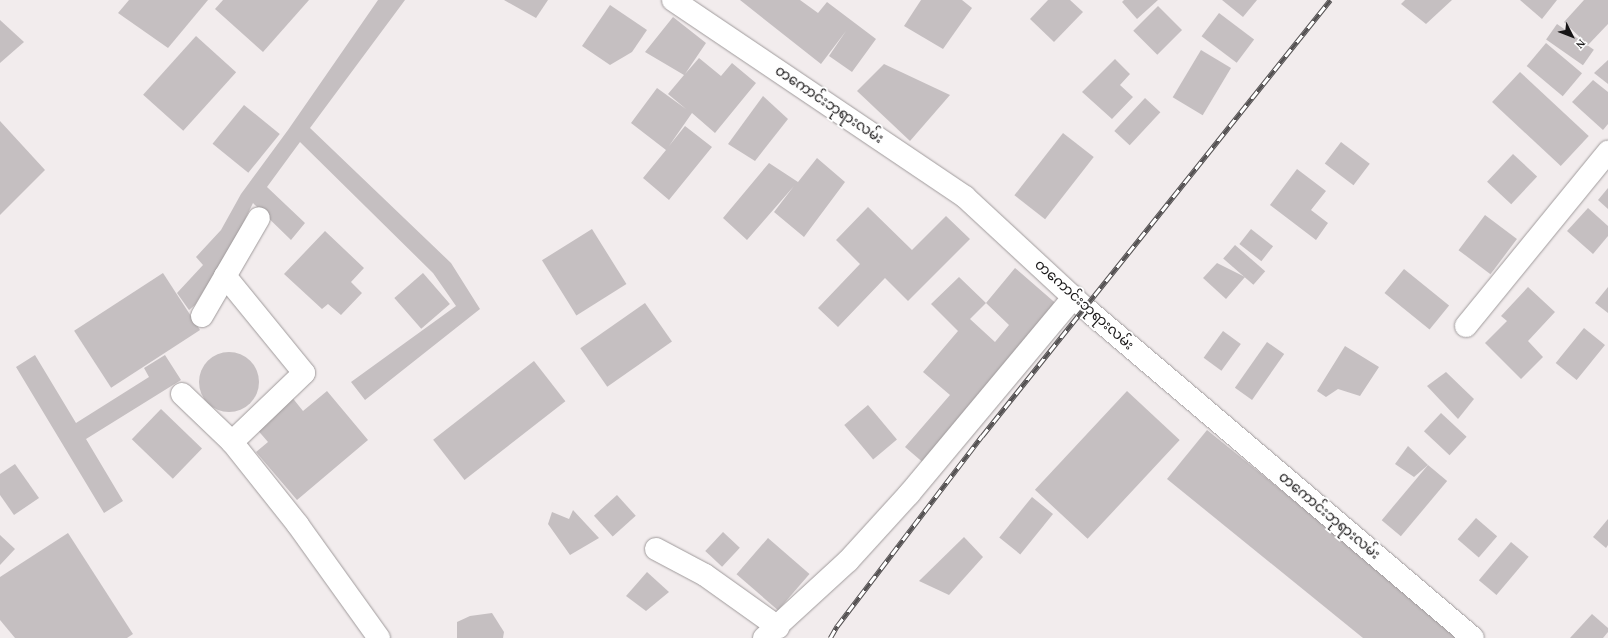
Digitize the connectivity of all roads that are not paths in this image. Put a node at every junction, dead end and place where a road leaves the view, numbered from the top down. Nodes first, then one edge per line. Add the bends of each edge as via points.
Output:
1 (673, 0) edge
2 (1608, 152) edge
3 (259, 218) dead end
4 (225, 276) junction
5 (1074, 298) junction
6 (202, 316) dead end
7 (1466, 326) dead end
8 (182, 394) dead end
9 (232, 442) junction
10 (656, 550) dead end
11 (771, 632) edge
12 (379, 638) edge
13 (1472, 638) edge

1 - 5 main road, တကောင်းဘုရားလမ်း via 965,197
2 - 7 main road
3 - 4 main road
4 - 6 main road
4 - 9 main road via 304,373
5 - 11 main road via 909,494 848,560
5 - 13 main road, တကောင်းဘုရားလမ်း
8 - 9 main road
9 - 12 main road via 298,525
10 - 11 main road via 705,575

